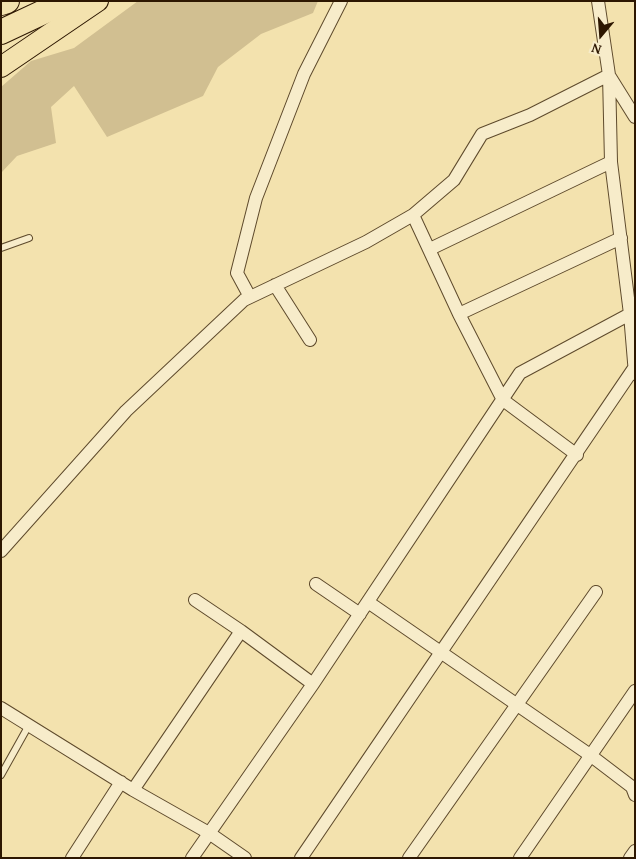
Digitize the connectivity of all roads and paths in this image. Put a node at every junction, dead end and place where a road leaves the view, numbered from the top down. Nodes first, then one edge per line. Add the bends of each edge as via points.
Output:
1 (7, 1) edge
2 (66, 1) edge
3 (98, 1) edge
4 (341, 1) edge
5 (598, 1) edge
6 (1, 3) edge
7 (1, 32) edge
8 (1, 67) edge
9 (609, 76) junction
10 (635, 117) edge
11 (611, 162) junction
12 (413, 215) junction
13 (29, 238) dead end
14 (621, 238) junction
15 (1, 248) edge
16 (430, 249) junction
17 (275, 285) junction
18 (250, 297) junction
19 (459, 314) junction
20 (630, 314) junction
21 (310, 340) dead end
22 (634, 368) edge
23 (635, 374) edge
24 (504, 400) junction
25 (577, 454) junction
26 (1, 551) edge
27 (316, 584) dead end
28 (596, 592) dead end
29 (195, 600) dead end
30 (368, 602) junction
31 (360, 614) junction
32 (241, 631) junction
33 (442, 654) junction
34 (313, 684) junction
35 (635, 691) edge
36 (516, 706) junction
37 (1, 708) edge
38 (29, 725) junction
39 (590, 756) junction
40 (1, 775) edge
41 (121, 782) junction
42 (133, 790) junction
43 (635, 795) edge
44 (209, 832) junction
45 (635, 851) edge
46 (72, 858) edge
47 (192, 858) edge
48 (245, 858) edge
49 (301, 858) edge
50 (409, 858) edge
51 (520, 858) edge
52 (630, 858) edge

1 - 6 highway
2 - 7 highway
3 - 8 main road
4 - 18 street via 304,74 256,198 237,273
5 - 9 street
9 - 10 street
9 - 11 street
9 - 12 street via 530,115 482,134 454,180
11 - 14 street
11 - 16 street
12 - 16 street
12 - 17 street via 366,242
13 - 15 lane
14 - 19 street
14 - 20 street
16 - 19 street
17 - 18 street
17 - 21 street
18 - 26 street via 126,411
19 - 24 street
20 - 22 street
20 - 24 street via 520,373
22 - 23 street
22 - 25 street
24 - 25 street
24 - 30 street
25 - 33 street
27 - 31 street
28 - 36 street
29 - 32 street
30 - 31 street
30 - 33 street
31 - 34 street
32 - 34 street
32 - 42 street
33 - 36 street
33 - 49 street
34 - 44 street
35 - 39 street
36 - 39 street
36 - 50 street
37 - 38 street
38 - 40 lane
38 - 41 street
39 - 43 street via 632,787
39 - 51 street
41 - 42 street
41 - 46 street
42 - 44 street
44 - 47 street
44 - 48 street
45 - 52 street

